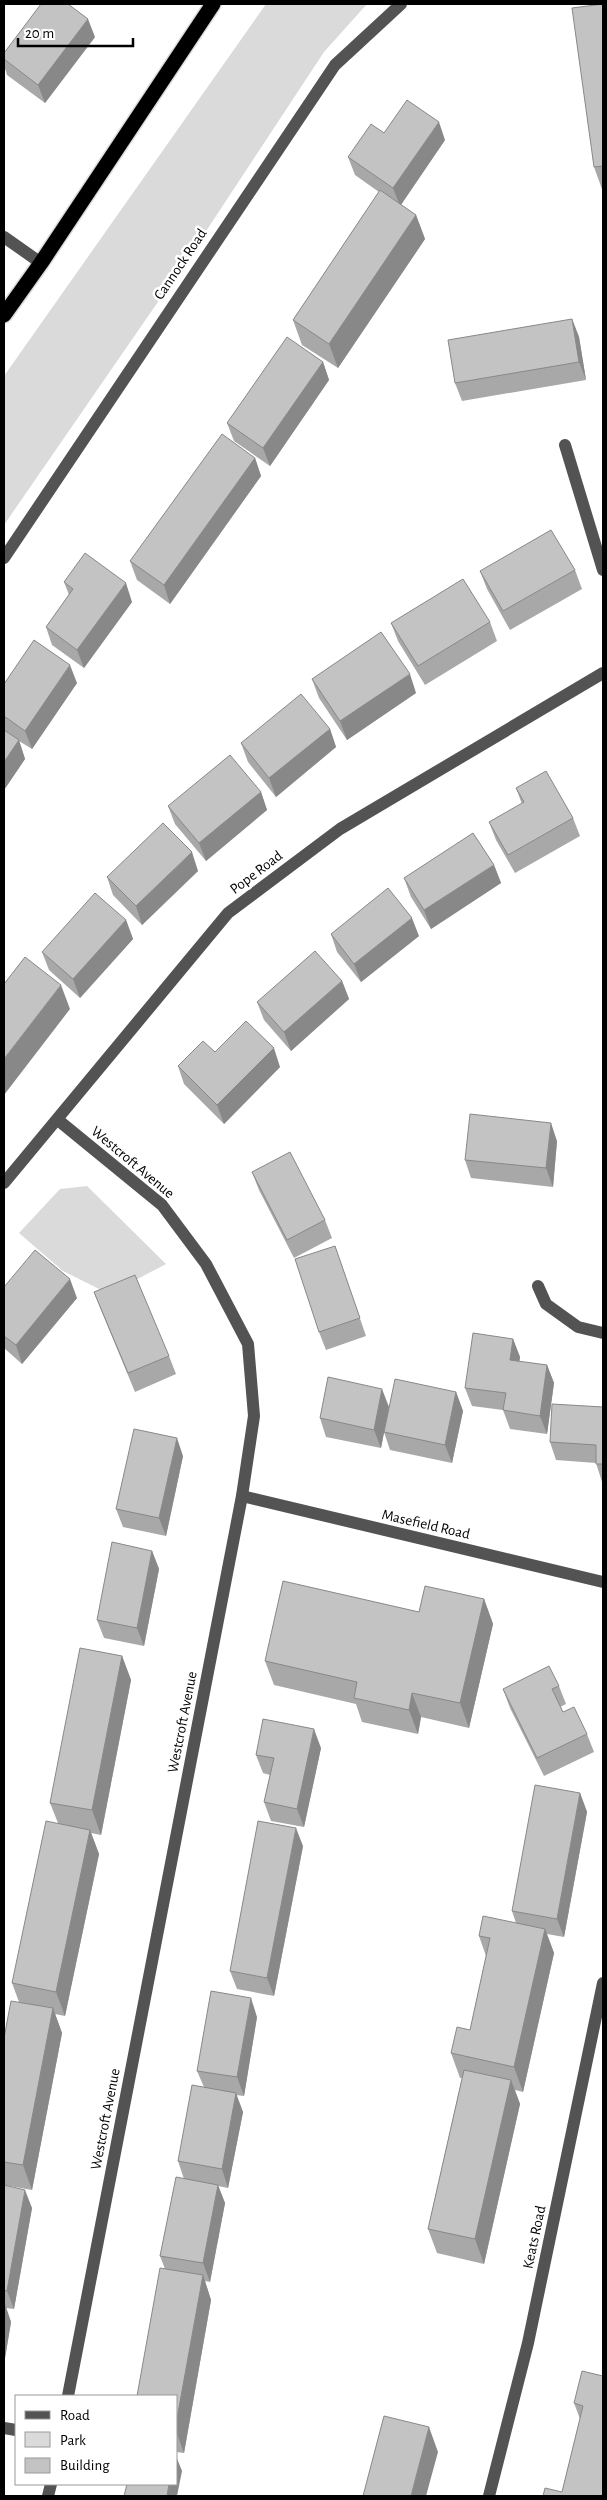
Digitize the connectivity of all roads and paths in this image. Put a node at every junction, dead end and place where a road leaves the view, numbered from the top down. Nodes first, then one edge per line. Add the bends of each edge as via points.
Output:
1 (213, 4) edge
2 (402, 4) edge
3 (4, 237) edge
4 (41, 263) junction
5 (4, 315) edge
6 (565, 445) dead end
7 (4, 558) edge
8 (603, 570) edge
9 (603, 673) edge
10 (58, 1120) junction
11 (4, 1184) edge
12 (538, 1286) dead end
13 (603, 1333) edge
14 (242, 1496) junction
15 (603, 1582) edge
16 (603, 1983) edge
17 (68, 2395) edge
18 (489, 2496) edge

1 - 4 highway
2 - 7 street, Cannock Road via 335,65
3 - 4 street
4 - 5 highway
6 - 8 street
9 - 10 street, Pope Road via 340,829 228,913
10 - 11 street, Pope Road
10 - 14 street, Westcroft Avenue via 162,1205 206,1264 248,1344 254,1416
12 - 13 street via 546,1304 554,1310 578,1327
14 - 15 street, Masefield Road
14 - 17 street, Westcroft Avenue
16 - 18 street, Keats Road via 528,2343

